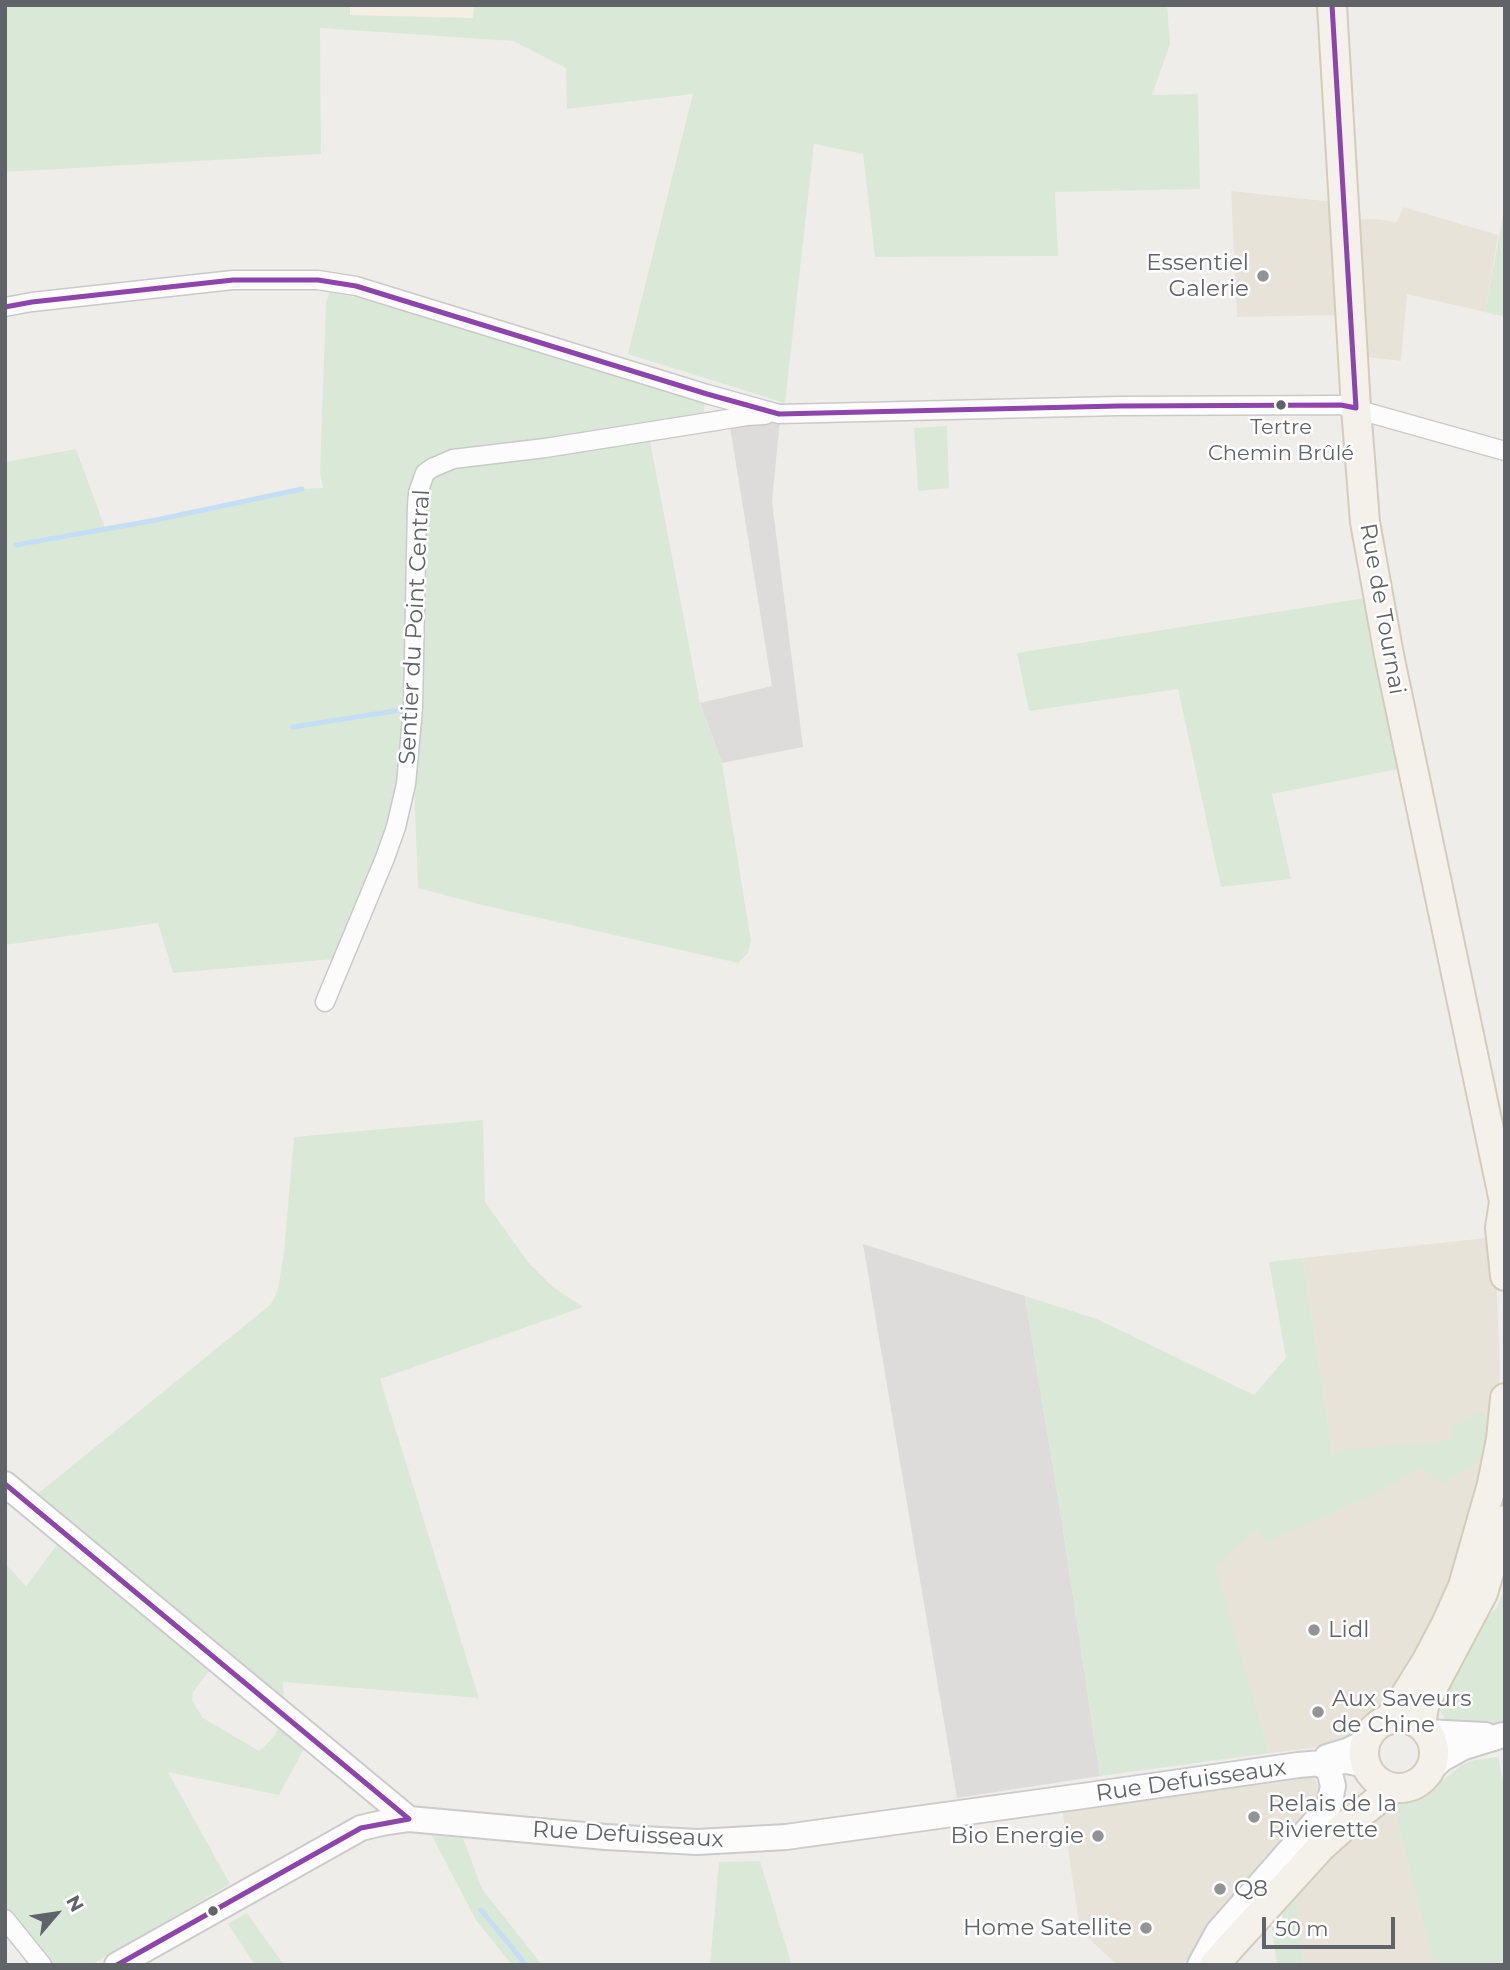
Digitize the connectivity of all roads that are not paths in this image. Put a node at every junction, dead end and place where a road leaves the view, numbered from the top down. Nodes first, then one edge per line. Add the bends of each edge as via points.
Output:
1 (1332, 5) edge
2 (5, 307) edge
3 (1356, 408) junction
4 (779, 414) junction
5 (1505, 451) edge
6 (325, 1002) dead end
7 (1504, 1204) edge
8 (1505, 1276) edge
9 (1505, 1398) edge
10 (5, 1484) edge
11 (1505, 1520) edge
12 (1386, 1721) junction
13 (1424, 1729) junction
14 (1504, 1735) edge
15 (1367, 1759) junction
16 (1309, 1764) junction
17 (1429, 1772) junction
18 (1393, 1788) junction
19 (409, 1819) junction
20 (1341, 1829) junction
21 (5, 1919) edge
22 (43, 1965) edge
23 (117, 1965) edge
24 (1200, 1965) edge
25 (1214, 1965) edge

1 - 3 main road, Rue de Tournai
2 - 4 street via 233,280 317,280 367,289
3 - 4 street via 1132,406
3 - 5 street
3 - 7 main road, Rue de Tournai via 1365,522 1389,655
4 - 6 street, Sentier du Point Central via 453,459 425,473 417,505 413,708 406,783 385,858
7 - 8 main road, Rue de Tournai via 1500,1228
9 - 12 main road via 1492,1484 1463,1586 1426,1662
10 - 19 street
11 - 13 main road via 1483,1593 1424,1706
12 - 13 main road via 1404,1718
12 - 15 main road via 1370,1733
13 - 14 street
13 - 17 main road via 1433,1743
14 - 17 street via 1464,1747
15 - 16 street, Rue Defuisseaux via 1347,1751
15 - 18 main road via 1383,1784
15 - 20 main road via 1363,1790
16 - 19 street, Rue Defuisseaux via 786,1837 697,1842
16 - 24 street via 1329,1770 1333,1786 1329,1806 1218,1932
17 - 18 main road via 1413,1785
18 - 20 main road
19 - 23 street, Rue Defuisseaux via 361,1828
20 - 25 main road
21 - 22 street

